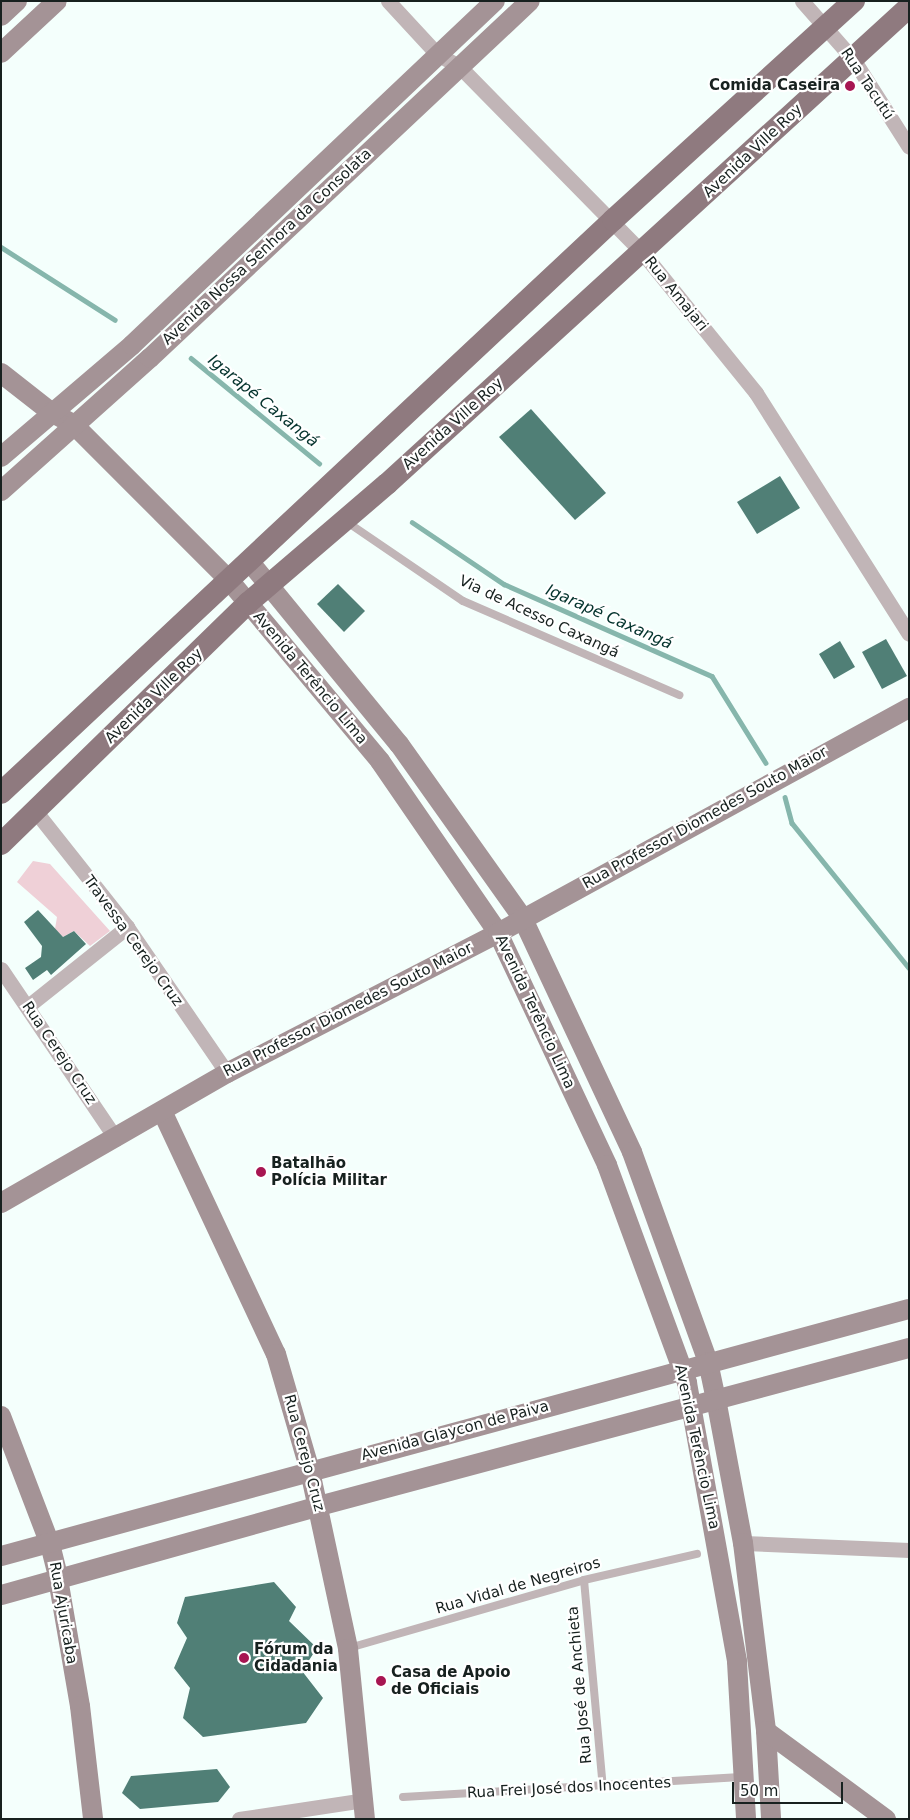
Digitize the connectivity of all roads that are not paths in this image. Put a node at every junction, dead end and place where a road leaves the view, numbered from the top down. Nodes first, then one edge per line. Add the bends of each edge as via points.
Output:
1 (17, 1) edge
2 (57, 1) edge
3 (388, 1) edge
4 (495, 1) edge
5 (530, 1) edge
6 (802, 1) edge
7 (854, 1) edge
8 (909, 7) edge
9 (1, 16) edge
10 (826, 27) junction
11 (1, 54) edge
12 (437, 54) junction
13 (853, 59) junction
14 (459, 66) junction
15 (909, 147) edge
16 (613, 220) junction
17 (642, 252) junction
18 (1, 372) edge
19 (51, 412) junction
20 (73, 424) junction
21 (1, 457) edge
22 (1, 491) edge
23 (346, 517) junction
24 (249, 561) junction
25 (228, 580) junction
26 (270, 586) junction
27 (248, 603) junction
28 (909, 634) edge
29 (679, 695) dead end
30 (909, 708) edge
31 (1, 793) edge
32 (36, 812) junction
33 (1, 844) edge
34 (522, 917) junction
35 (127, 927) junction
36 (498, 933) junction
37 (1, 969) edge
38 (28, 1006) junction
39 (227, 1072) junction
40 (162, 1111) junction
41 (116, 1138) junction
42 (1, 1203) edge
43 (655, 1210) junction
44 (628, 1218) junction
45 (909, 1309) edge
46 (909, 1348) edge
47 (708, 1362) junction
48 (683, 1369) junction
49 (716, 1399) junction
50 (692, 1406) junction
51 (1, 1416) edge
52 (310, 1471) junction
53 (319, 1506) junction
54 (743, 1542) junction
55 (50, 1544) junction
56 (909, 1550) edge
57 (697, 1554) dead end
58 (1, 1556) edge
59 (58, 1578) junction
60 (584, 1580) junction
61 (1, 1595) edge
62 (348, 1649) junction
63 (758, 1659) junction
64 (738, 1662) junction
65 (766, 1731) junction
66 (736, 1777) dead end
67 (603, 1786) junction
68 (403, 1797) dead end
69 (364, 1809) edge
70 (273, 1817) edge
71 (93, 1819) edge
72 (239, 1819) edge
73 (746, 1819) edge
74 (772, 1819) edge
75 (886, 1819) edge

1 - 9 main road
2 - 11 main road
3 - 12 street, Rua Amajari
4 - 12 main road, Avenida Nossa Senhora da Consolata
5 - 14 main road, Avenida Nossa Senhora da Consolata
6 - 10 street, Rua Tacutú
7 - 10 main road
8 - 13 main road, Avenida Ville Roy
10 - 13 street, Rua Tacutú
10 - 16 main road
12 - 14 street, Rua Amajari
12 - 19 main road, Avenida Nossa Senhora da Consolata via 132,344
13 - 15 street, Rua Tacutú
13 - 17 main road, Avenida Ville Roy
14 - 16 street, Rua Amajari
14 - 20 main road, Avenida Nossa Senhora da Consolata via 150,358
16 - 17 street, Rua Amajari
16 - 24 main road
17 - 23 main road, Avenida Ville Roy via 387,484
17 - 28 street, Rua Amajari via 756,393
18 - 19 main road, Avenida Terêncio Lima
19 - 20 main road, Avenida Terêncio Lima
19 - 21 main road, Avenida Nossa Senhora da Consolata
20 - 22 main road, Avenida Nossa Senhora da Consolata
20 - 25 main road, Avenida Terêncio Lima
23 - 26 main road, Avenida Ville Roy
23 - 29 lane, Via de Acesso Caxangá via 463,601
24 - 25 main road
24 - 26 main road, Avenida Terêncio Lima
25 - 27 main road, Avenida Terêncio Lima
25 - 31 main road
26 - 27 main road, Avenida Ville Roy
26 - 34 main road, Avenida Terêncio Lima via 399,744
27 - 32 main road, Avenida Ville Roy
27 - 36 main road, Avenida Terêncio Lima via 380,761
30 - 34 main road, Rua Professor Diomedes Souto Maior
32 - 33 main road, Avenida Ville Roy
32 - 35 street, Travessa Cerejo Cruz
34 - 36 main road, Rua Professor Diomedes Souto Maior
34 - 43 main road, Avenida Terêncio Lima via 632,1152
35 - 38 street
35 - 39 street, Travessa Cerejo Cruz
36 - 39 main road, Rua Professor Diomedes Souto Maior
36 - 44 main road, Avenida Terêncio Lima via 607,1165
37 - 38 street, Rua Cerejo Cruz
38 - 41 street, Rua Cerejo Cruz
39 - 40 main road, Rua Professor Diomedes Souto Maior
40 - 41 main road, Rua Professor Diomedes Souto Maior
40 - 52 main road, Rua Cerejo Cruz via 276,1354
41 - 42 main road, Rua Professor Diomedes Souto Maior
43 - 44 main road
43 - 47 main road, Avenida Terêncio Lima
44 - 48 main road, Avenida Terêncio Lima
45 - 47 main road, Avenida Glaycon de Paiva
46 - 49 main road
47 - 48 main road, Avenida Glaycon de Paiva
47 - 49 main road, Avenida Terêncio Lima
48 - 50 main road, Avenida Terêncio Lima
48 - 52 main road, Avenida Glaycon de Paiva
49 - 50 main road
49 - 54 main road, Avenida Terêncio Lima
50 - 53 main road
50 - 64 main road, Avenida Terêncio Lima
51 - 55 main road, Rua Ajuricaba
52 - 53 main road, Rua Cerejo Cruz
52 - 55 main road, Avenida Glaycon de Paiva
53 - 59 main road
53 - 62 main road, Rua Cerejo Cruz
54 - 56 street
54 - 63 main road, Avenida Terêncio Lima
55 - 58 main road, Avenida Glaycon de Paiva
55 - 59 main road, Rua Ajuricaba
57 - 60 lane, Rua Vidal de Negreiros
59 - 61 main road
59 - 71 main road, Rua Ajuricaba via 80,1706
60 - 62 lane, Rua Vidal de Negreiros
60 - 67 lane, Rua José de Anchieta
62 - 69 main road, Rua Cerejo Cruz
63 - 64 main road
63 - 65 main road, Avenida Terêncio Lima
64 - 73 main road, Avenida Terêncio Lima
65 - 74 main road, Avenida Terêncio Lima
65 - 75 main road
66 - 67 lane, Rua Frei José dos Inocentes
67 - 68 lane, Rua Frei José dos Inocentes
69 - 70 street
70 - 72 street

